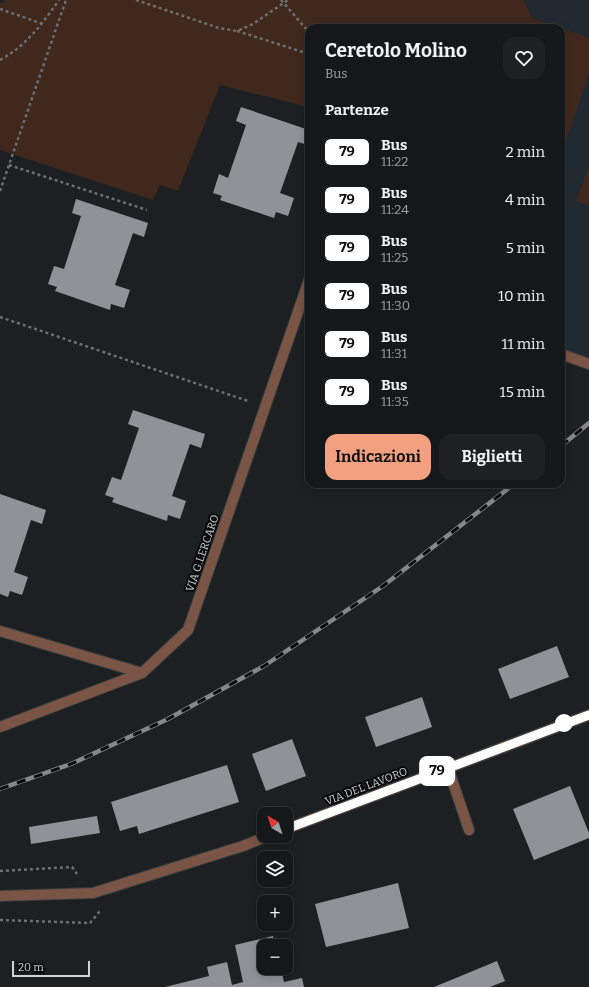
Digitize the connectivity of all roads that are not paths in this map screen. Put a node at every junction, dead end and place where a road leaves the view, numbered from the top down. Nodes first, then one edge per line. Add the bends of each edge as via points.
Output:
1 (305, 292) edge
2 (565, 355) edge
3 (589, 364) edge
4 (0, 631) edge
5 (142, 673) junction
6 (589, 715) edge
7 (0, 727) edge
8 (448, 768) junction
9 (293, 826) edge
10 (469, 830) dead end
11 (257, 840) edge
12 (0, 896) edge

1 - 5 street, VIA G.LERCARO via 188,630
2 - 3 street
4 - 5 street
5 - 7 street, VIA G.LERCARO
6 - 8 street, VIA DEL LAVORO
8 - 9 street, VIA DEL LAVORO
8 - 10 street
11 - 12 street via 93,893

